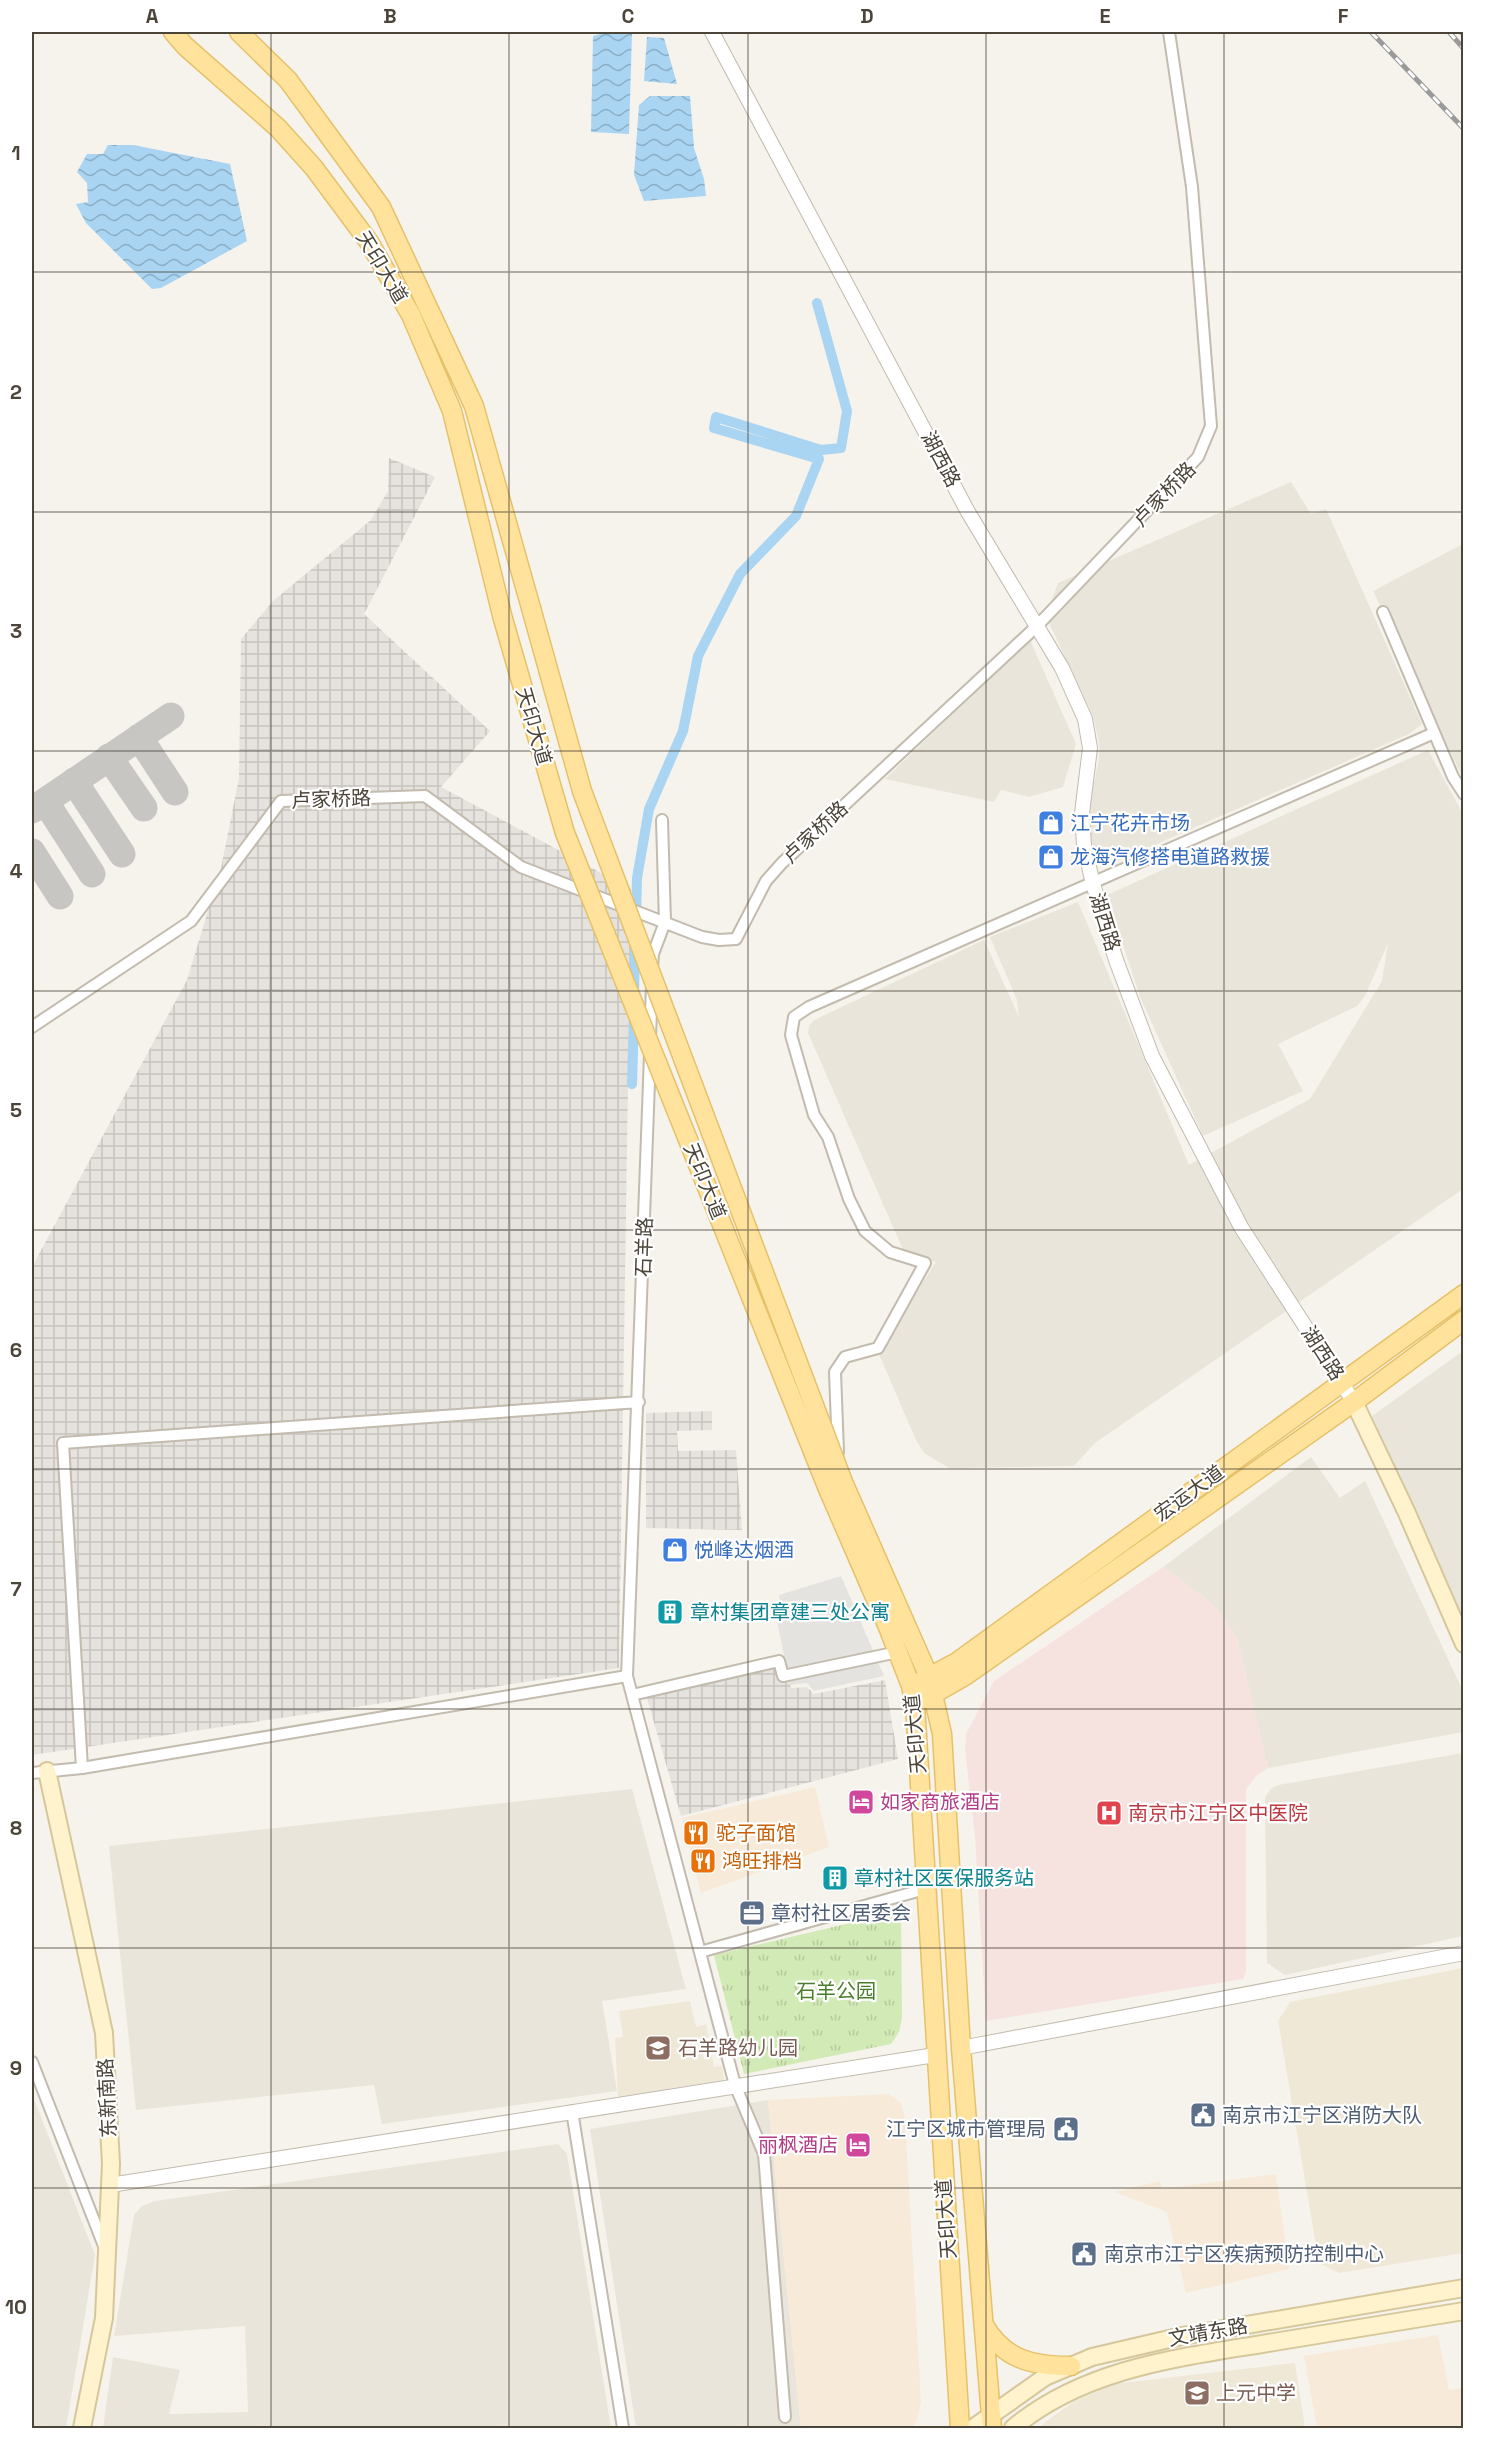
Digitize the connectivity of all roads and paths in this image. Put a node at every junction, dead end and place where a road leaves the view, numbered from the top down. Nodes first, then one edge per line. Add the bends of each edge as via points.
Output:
1 (172, 32) edge
2 (238, 32) edge
3 (712, 32) edge
4 (1169, 32) edge
5 (1383, 612) dead end
6 (1038, 625) junction
7 (1434, 733) junction
8 (1464, 794) edge
9 (662, 820) dead end
10 (1093, 884) junction
11 (666, 922) junction
12 (32, 1027) edge
13 (1464, 1294) edge
14 (1464, 1320) edge
15 (1342, 1383) junction
16 (639, 1402) junction
17 (1354, 1402) junction
18 (836, 1486) junction
19 (1464, 1644) edge
20 (898, 1652) junction
21 (627, 1676) junction
22 (929, 1677) junction
23 (632, 1695) junction
24 (913, 1695) junction
25 (935, 1695) junction
26 (82, 1768) junction
27 (39, 1772) edge
28 (925, 1889) junction
29 (700, 1952) junction
30 (1464, 1953) edge
31 (961, 2048) junction
32 (935, 2055) junction
33 (32, 2062) edge
34 (735, 2085) junction
35 (572, 2111) junction
36 (110, 2186) junction
37 (107, 2253) junction
38 (1464, 2288) edge
39 (1464, 2311) edge
40 (984, 2325) junction
41 (1071, 2366) junction
42 (785, 2417) dead end
43 (991, 2421) edge
44 (82, 2428) edge
45 (623, 2428) edge
46 (960, 2428) edge
47 (973, 2428) edge
48 (1013, 2428) edge

1 - 18 main road, 天印大道, bridge via 278,128 314,168 369,242 411,315 452,411 503,619 565,833
2 - 18 main road, 天印大道, bridge via 288,80 381,207 474,406 582,791
3 - 6 street, 湖西路 via 968,512
4 - 6 street, 卢家桥路 via 1192,187 1211,426 1198,457
5 - 7 street
6 - 10 street, 湖西路 via 1085,719 1090,748 1082,813
6 - 11 street, 卢家桥路 via 782,863 766,881 736,939 702,937
7 - 8 street
7 - 10 street
9 - 11 street, 石羊路
10 - 15 street, 湖西路 via 1152,1056 1241,1227
10 - 18 street via 809,1007 794,1017 791,1035 814,1115 828,1137 849,1199 865,1231 890,1252 925,1263 878,1348 845,1357 835,1372
11 - 12 street, 卢家桥路 via 521,867 425,796 281,801 191,921
11 - 16 street, 石羊路 via 653,954
13 - 15 main road, 宏运大道
14 - 17 main road, 宏运大道
15 - 17 street, 湖西路
15 - 22 main road, 宏运大道 via 957,1662
16 - 21 street, 石羊路
16 - 26 street via 63,1443
17 - 19 main road, 湖西路
17 - 25 main road, 宏运大道
18 - 20 main road, 天印大道
18 - 22 main road, 天印大道
20 - 23 street via 783,1676 779,1661
20 - 24 main road, 天印大道
21 - 23 street, 石羊路
21 - 26 street
22 - 24 main road, 宏运大道
22 - 25 main road, 天印大道
23 - 29 street, 石羊路
24 - 25 main road, 宏运大道
24 - 28 main road, 天印大道
25 - 31 main road, 天印大道 via 942,1734
26 - 27 street
27 - 36 main road, 东新南路 via 104,2033
28 - 29 street
28 - 32 main road, 天印大道
29 - 34 street, 石羊路
30 - 31 street
31 - 40 main road, 天印大道
32 - 34 street
32 - 46 main road, 天印大道
33 - 37 street
34 - 35 street
34 - 42 street, 石羊路 via 764,2154
35 - 36 street
35 - 45 street
36 - 37 main road, 东新南路
37 - 44 main road, 东新南路 via 104,2318
38 - 41 main road, 文靖东路 via 1182,2336
39 - 48 main road, 文靖东路 via 1161,2361 1086,2385
40 - 41 main road via 1006,2352 1023,2361
40 - 43 main road, 天印大道
41 - 43 main road, 文靖东路 via 1045,2377
43 - 47 main road, 文靖东路

